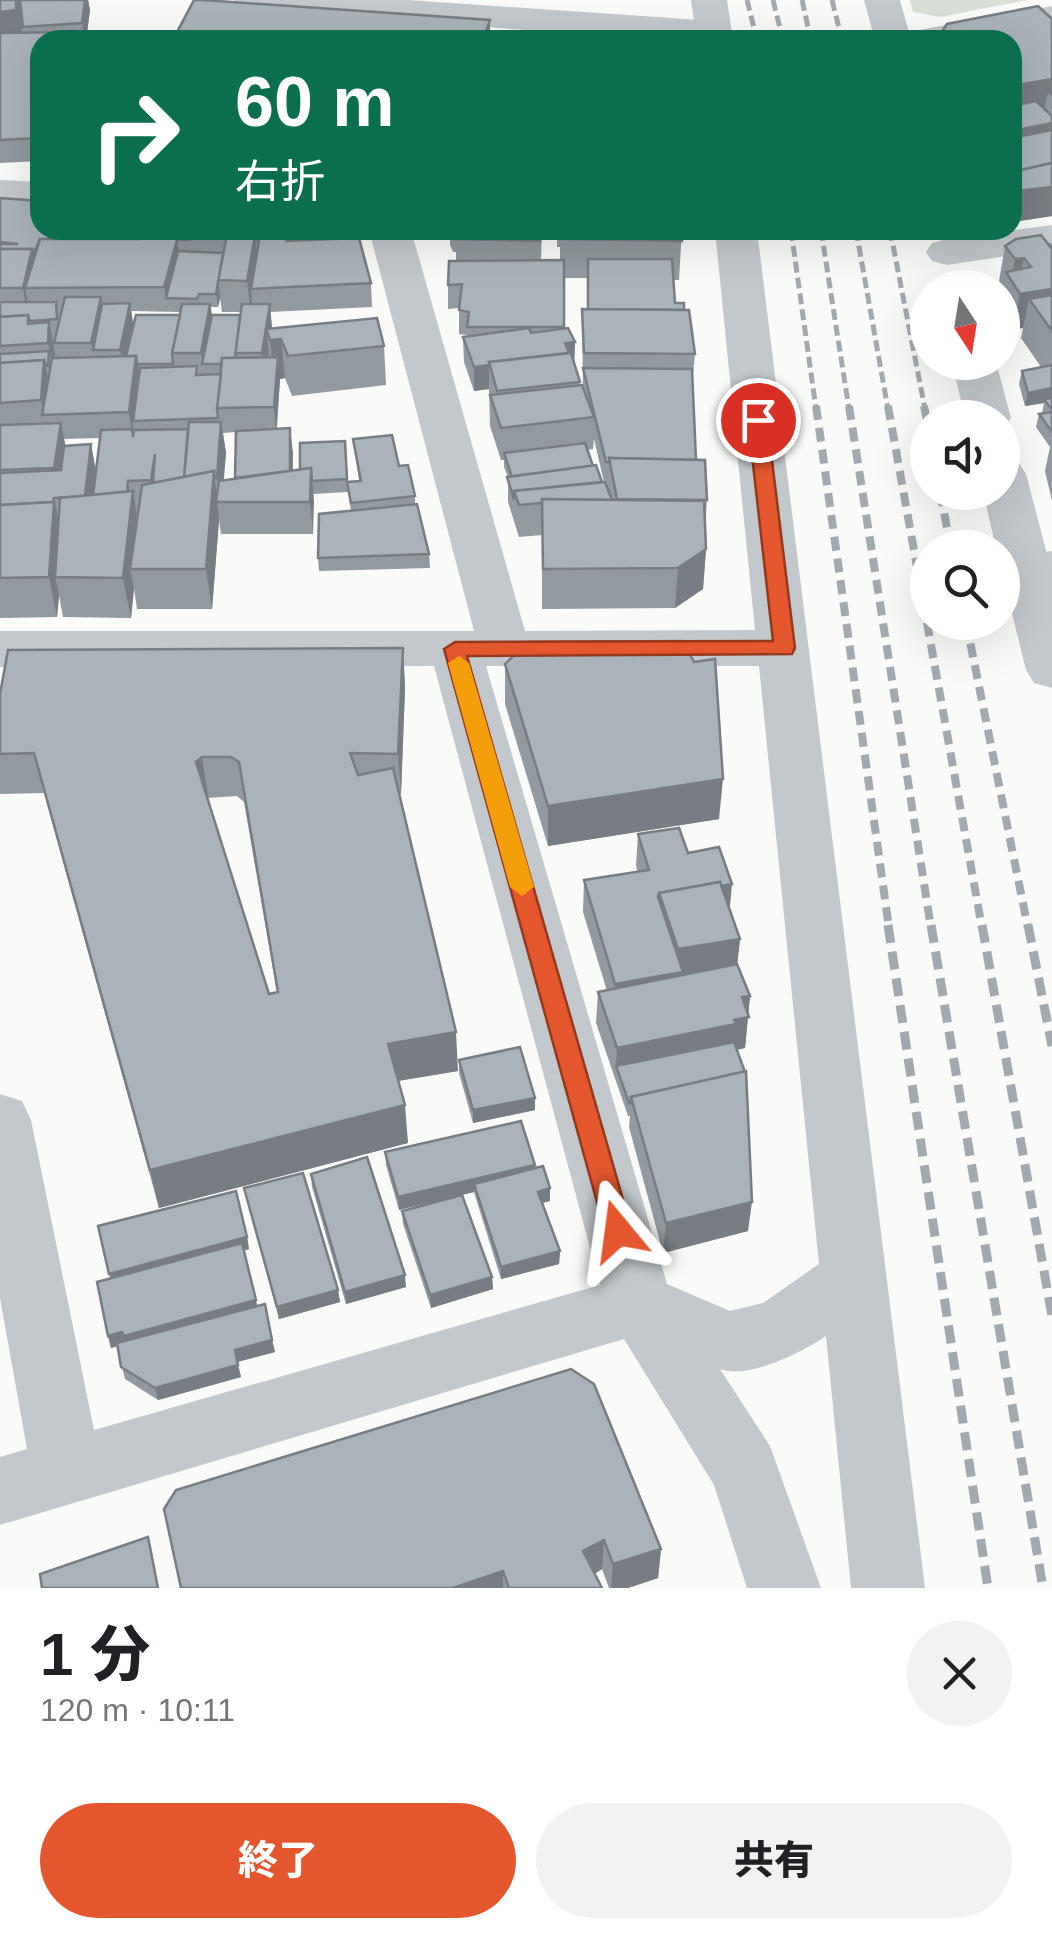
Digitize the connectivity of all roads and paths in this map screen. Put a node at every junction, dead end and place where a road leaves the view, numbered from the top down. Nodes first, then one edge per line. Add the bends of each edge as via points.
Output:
1 (252, 0) edge
2 (882, 0) edge
3 (1052, 17) edge
4 (712, 24) edge
5 (890, 30) edge
6 (980, 30) edge
7 (0, 192) edge
8 (30, 194) edge
9 (1052, 237) edge
10 (392, 240) edge
11 (737, 240) edge
12 (948, 256) edge
13 (1016, 510) edge
14 (1039, 568) edge
15 (784, 648) junction
16 (0, 649) edge
17 (480, 649) junction
18 (1052, 670) edge
19 (0, 1120) edge
20 (854, 1277) junction
21 (639, 1304) junction
22 (66, 1470) junction
23 (0, 1491) edge
24 (784, 1588) edge
25 (888, 1588) edge

1 - 4 street
2 - 5 street
3 - 6 street
7 - 8 street
9 - 12 street
10 - 17 street
11 - 15 street
13 - 14 street
14 - 18 street
15 - 17 street
15 - 20 street
16 - 17 street
17 - 21 street
19 - 22 street
20 - 21 street via 780,1330 729,1342
20 - 25 street
21 - 22 street
21 - 24 street via 745,1470
22 - 23 street

